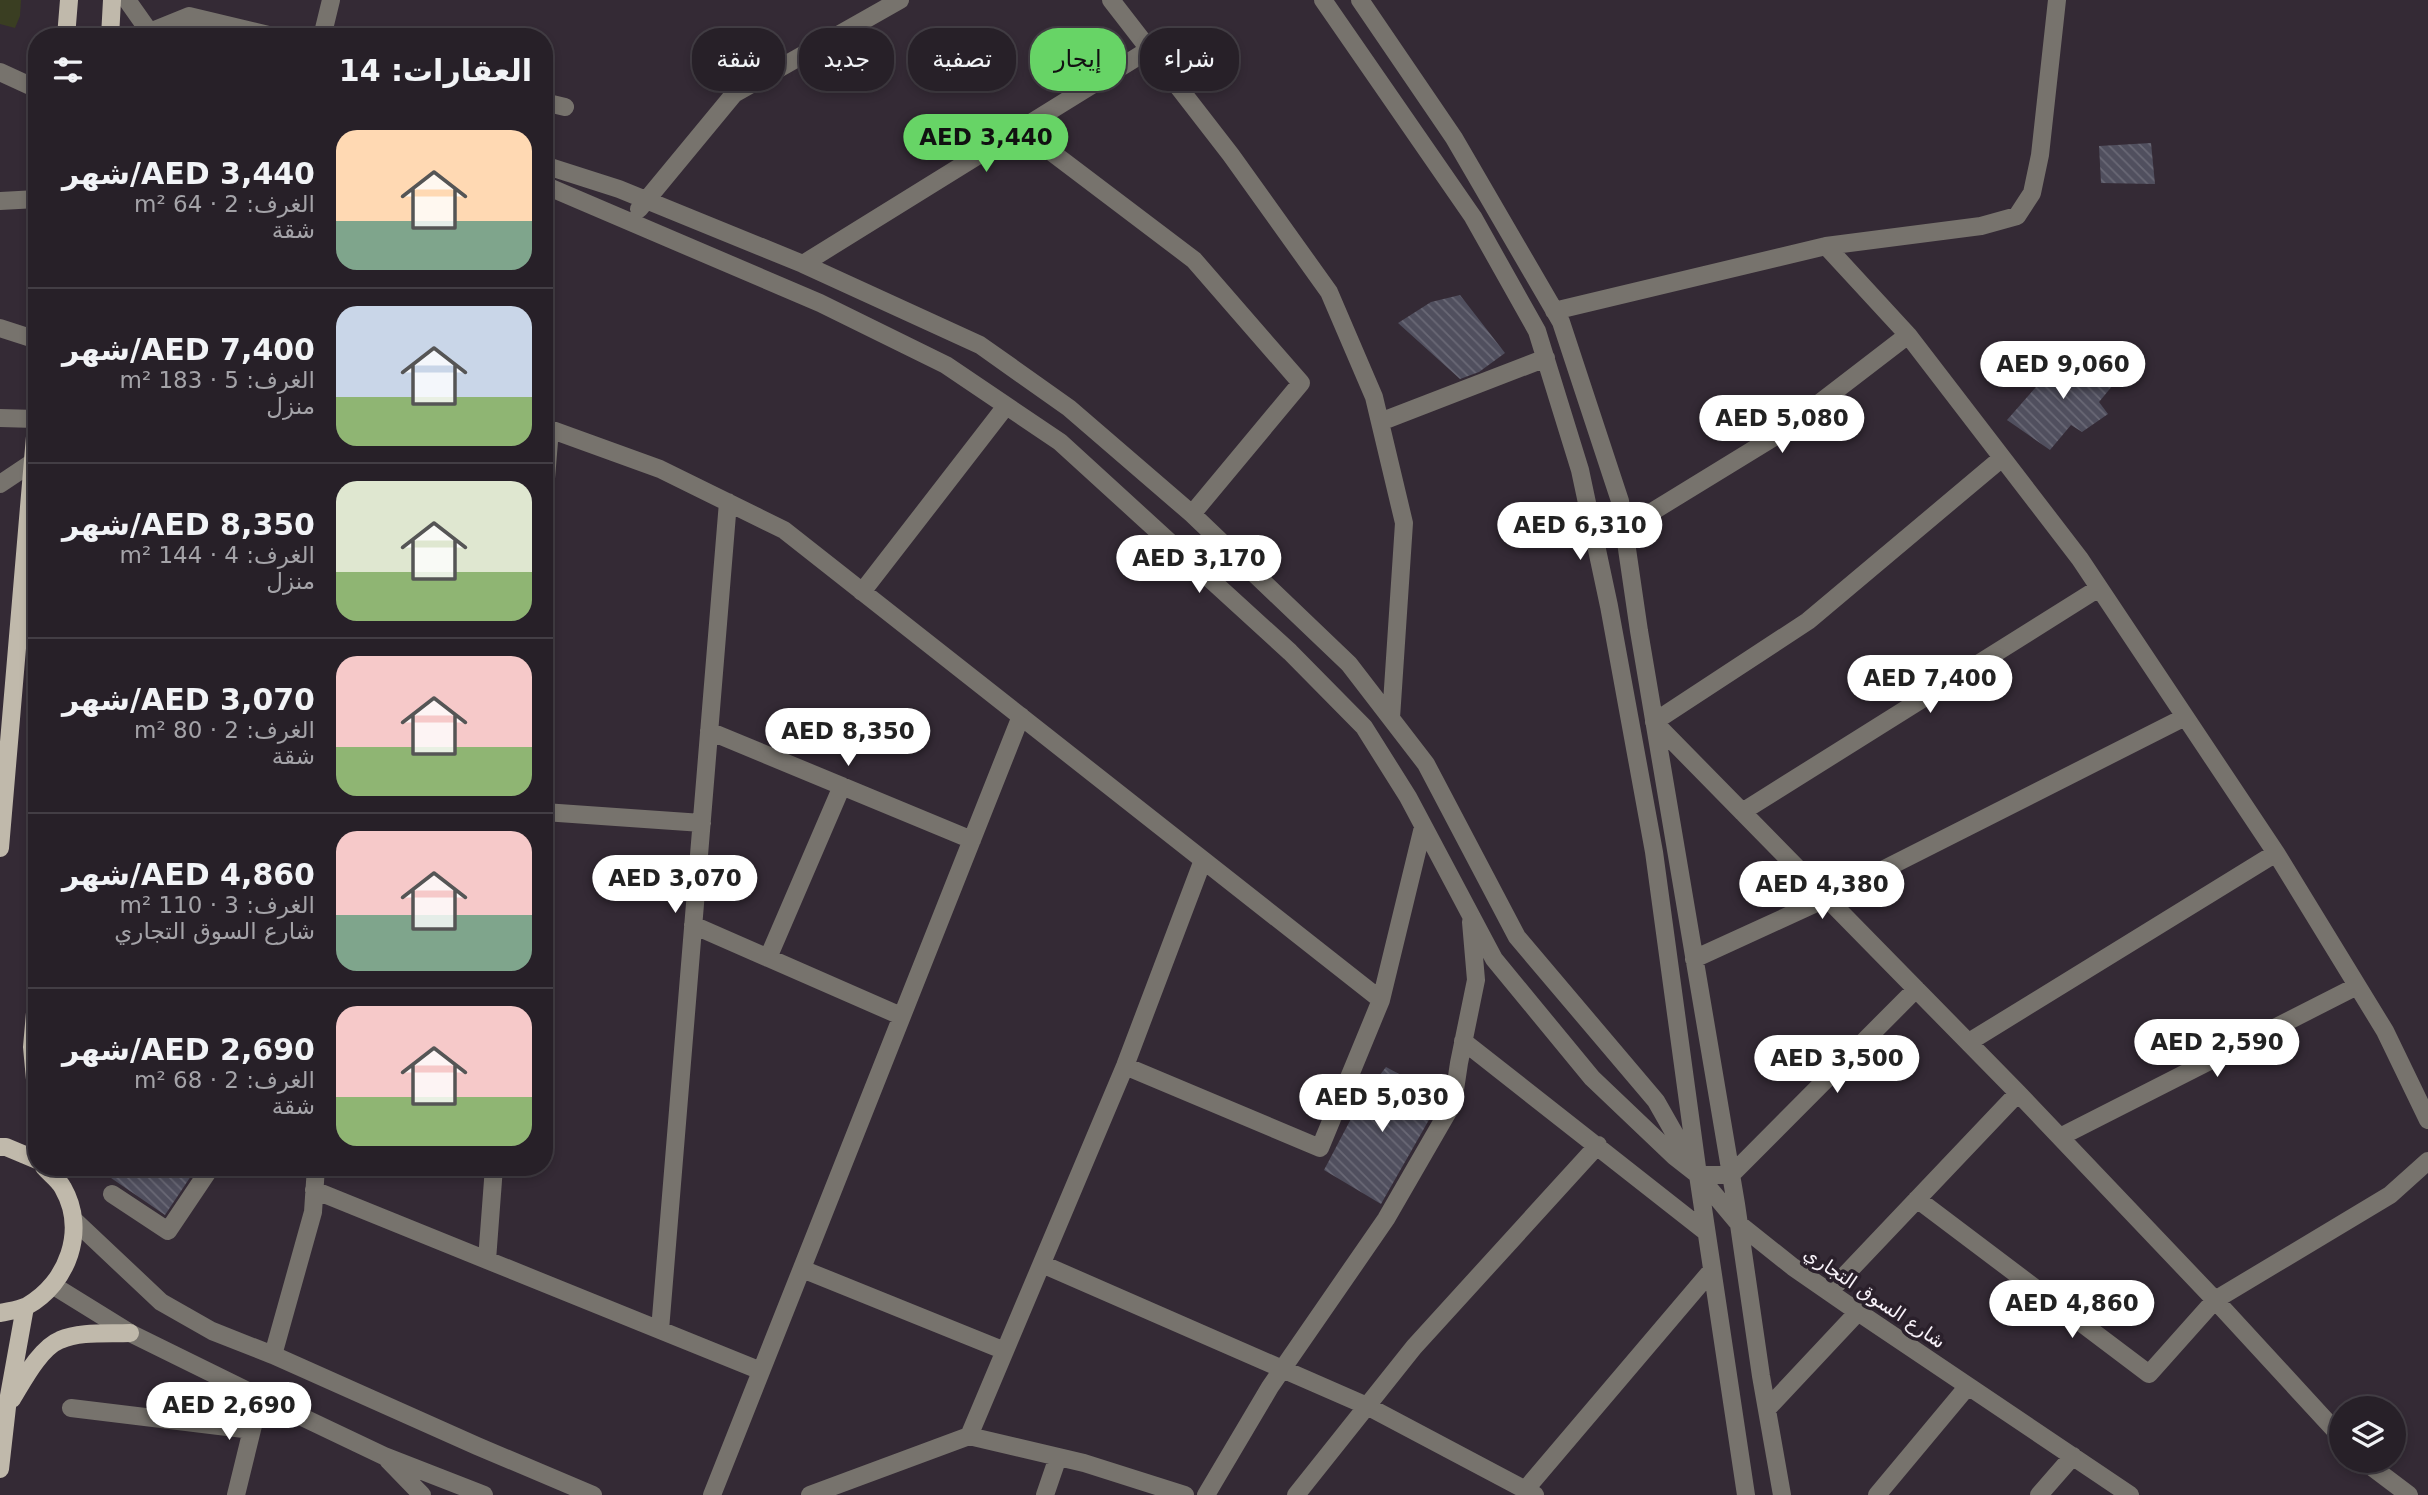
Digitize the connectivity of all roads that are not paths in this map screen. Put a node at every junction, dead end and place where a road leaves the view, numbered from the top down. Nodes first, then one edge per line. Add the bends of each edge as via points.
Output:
1 (69, 0) edge
2 (112, 0) edge
3 (127, 0) edge
4 (331, 0) edge
5 (1111, 0) edge
6 (1323, 0) edge
7 (1360, 0) edge
8 (2057, 0) edge
9 (890, 3) edge
10 (67, 28) edge
11 (110, 28) edge
12 (147, 28) edge
13 (167, 28) edge
14 (225, 28) edge
15 (324, 28) edge
16 (1140, 36) edge
17 (1140, 55) edge
18 (0, 72) edge
19 (28, 85) edge
20 (1182, 91) edge
21 (553, 104) edge
22 (565, 107) dead end
23 (1021, 129) junction
24 (553, 168) edge
25 (553, 190) edge
26 (28, 199) edge
27 (645, 200) junction
28 (0, 201) edge
29 (632, 221) junction
30 (1826, 246) junction
31 (803, 264) junction
32 (1554, 311) junction
33 (0, 328) edge
34 (1908, 335) junction
35 (28, 337) edge
36 (1546, 358) junction
37 (1006, 406) junction
38 (0, 418) edge
39 (28, 419) edge
40 (1380, 422) junction
41 (553, 430) edge
42 (2003, 458) junction
43 (28, 465) edge
44 (0, 484) edge
45 (728, 502) junction
46 (1192, 514) junction
47 (28, 515) edge
48 (1624, 529) junction
49 (2099, 588) junction
50 (862, 592) junction
51 (1021, 716) junction
52 (2185, 717) junction
53 (1391, 718) junction
54 (1654, 722) junction
55 (709, 731) junction
56 (4, 767) edge
57 (842, 786) junction
58 (1742, 812) junction
59 (553, 813) edge
60 (702, 823) junction
61 (1423, 827) junction
62 (972, 840) junction
63 (0, 848) edge
64 (2276, 853) junction
65 (1203, 860) junction
66 (1827, 898) junction
67 (1470, 914) junction
68 (693, 925) junction
69 (768, 958) junction
70 (1694, 959) junction
71 (2357, 986) junction
72 (1916, 989) junction
73 (1381, 1000) junction
74 (901, 1016) junction
75 (1463, 1041) junction
76 (1969, 1042) junction
77 (1125, 1066) junction
78 (2018, 1093) junction
79 (2428, 1120) edge
80 (2060, 1137) junction
81 (1598, 1145) junction
82 (0, 1147) edge
83 (28, 1156) edge
84 (2428, 1161) edge
85 (1698, 1175) junction
86 (1731, 1175) junction
87 (53, 1176) edge
88 (205, 1176) edge
89 (315, 1176) edge
90 (493, 1176) edge
91 (314, 1190) junction
92 (112, 1194) dead end
93 (1917, 1199) junction
94 (74, 1220) junction
95 (1739, 1224) junction
96 (1706, 1232) junction
97 (487, 1260) junction
98 (1042, 1264) junction
99 (802, 1269) junction
100 (1712, 1270) junction
101 (54, 1286) junction
102 (1829, 1292) junction
103 (2214, 1300) junction
104 (25, 1307) junction
105 (1858, 1312) junction
106 (0, 1313) edge
107 (660, 1330) junction
108 (130, 1333) junction
109 (1004, 1351) junction
110 (273, 1355) junction
111 (1283, 1369) junction
112 (761, 1371) junction
113 (1968, 1386) junction
114 (260, 1397) junction
115 (1367, 1406) junction
116 (7, 1408) junction
117 (71, 1408) dead end
118 (1767, 1409) junction
119 (2329, 1424) edge
120 (252, 1430) junction
121 (969, 1436) junction
122 (384, 1456) junction
123 (2073, 1456) junction
124 (1058, 1457) junction
125 (0, 1469) edge
126 (2380, 1473) edge
127 (1530, 1492) edge
128 (236, 1495) edge
129 (422, 1495) edge
130 (484, 1495) edge
131 (593, 1495) edge
132 (712, 1495) edge
133 (810, 1495) edge
134 (1045, 1495) edge
135 (1185, 1495) edge
136 (1206, 1495) edge
137 (1296, 1495) edge
138 (1746, 1495) edge
139 (1782, 1495) edge
140 (1878, 1495) edge
141 (2039, 1495) edge
142 (2130, 1495) edge
143 (2409, 1495) edge

1 - 10 main road
2 - 11 main road
3 - 12 street
4 - 15 street
5 - 16 street
6 - 36 street via 1473,217 1537,331
7 - 32 street via 1454,138
8 - 30 street via 2040,155 2032,194 2017,216 1981,226
9 - 27 street via 734,94
13 - 14 street via 189,16
17 - 23 street
18 - 19 street
20 - 40 street via 1329,292 1374,397
21 - 22 street
23 - 31 street
23 - 46 street via 1194,260 1301,383
24 - 27 street
25 - 29 street
26 - 28 street
27 - 29 street
27 - 31 street
29 - 37 street via 843,314 946,365
30 - 32 street
30 - 34 street
31 - 46 street via 980,345 1069,408
32 - 48 street via 1620,500
33 - 35 street
34 - 42 street
34 - 48 street via 1779,435
36 - 40 street
36 - 85 street via 1580,470 1612,619 1654,852
37 - 50 street
37 - 61 street via 1060,442 1290,652 1363,727
38 - 39 street
40 - 53 street via 1404,523
41 - 45 street via 660,469
42 - 49 street
42 - 54 street via 1808,621
43 - 44 street
45 - 50 street via 784,530
45 - 55 street
46 - 53 street via 1349,664
47 - 56 main road
48 - 54 street
49 - 52 street
49 - 58 street
50 - 51 street
51 - 62 street
51 - 65 street
52 - 64 street
52 - 66 street
53 - 85 street via 1426,764 1517,937 1656,1101
54 - 58 street
54 - 70 street
55 - 57 street
55 - 60 street
56 - 63 main road
57 - 62 street
57 - 69 street
58 - 66 street
59 - 60 street
60 - 68 street
61 - 67 street
61 - 73 street
62 - 74 street
64 - 71 street
64 - 76 street
65 - 73 street
65 - 77 street
66 - 70 street
66 - 72 street
67 - 75 street via 1476,980
67 - 85 street via 1494,959 1592,1078
68 - 69 street
68 - 107 street
69 - 74 street
70 - 86 street
71 - 79 street via 2385,1031
71 - 80 street
72 - 76 street
72 - 86 street
73 - 77 street via 1320,1148
74 - 99 street
75 - 81 street
75 - 111 street via 1453,1103 1430,1145 1386,1219
76 - 78 street
77 - 98 street
78 - 80 street
78 - 93 street
80 - 103 street
81 - 96 street
81 - 115 street via 1414,1347
82 - 83 main road
84 - 103 street via 2390,1195
85 - 86 street
85 - 95 street, شارع السوق التجاري
85 - 96 street
86 - 95 street
87 - 94 main road via 63,1187
88 - 92 street via 168,1231
89 - 91 street
90 - 97 street
91 - 97 street
91 - 110 street via 313,1212
93 - 102 street
93 - 103 street via 2149,1374
94 - 101 main road via 71,1255
94 - 110 street via 161,1303 212,1331
95 - 102 street, شارع السوق التجاري
95 - 118 street
96 - 100 street
97 - 107 street
98 - 109 street
98 - 111 street
99 - 109 street
99 - 112 street
100 - 127 street
100 - 138 street
101 - 104 main road
101 - 108 street
102 - 105 street, شارع السوق التجاري
103 - 119 street
104 - 106 main road
104 - 116 main road
105 - 113 street, شارع السوق التجاري
105 - 118 street
107 - 112 street
108 - 114 street
108 - 116 main road via 57,1341 33,1364
109 - 121 street
110 - 131 street
111 - 115 street
111 - 136 street
112 - 132 street
113 - 123 street, شارع السوق التجاري
113 - 140 street
114 - 120 street
114 - 122 street
115 - 127 street
115 - 137 street
116 - 125 main road
117 - 120 street
118 - 139 street
120 - 128 street
121 - 124 street
121 - 133 street
122 - 129 street
122 - 130 street
123 - 141 street
123 - 142 street, شارع السوق التجاري
124 - 134 street
124 - 135 street
126 - 143 street

